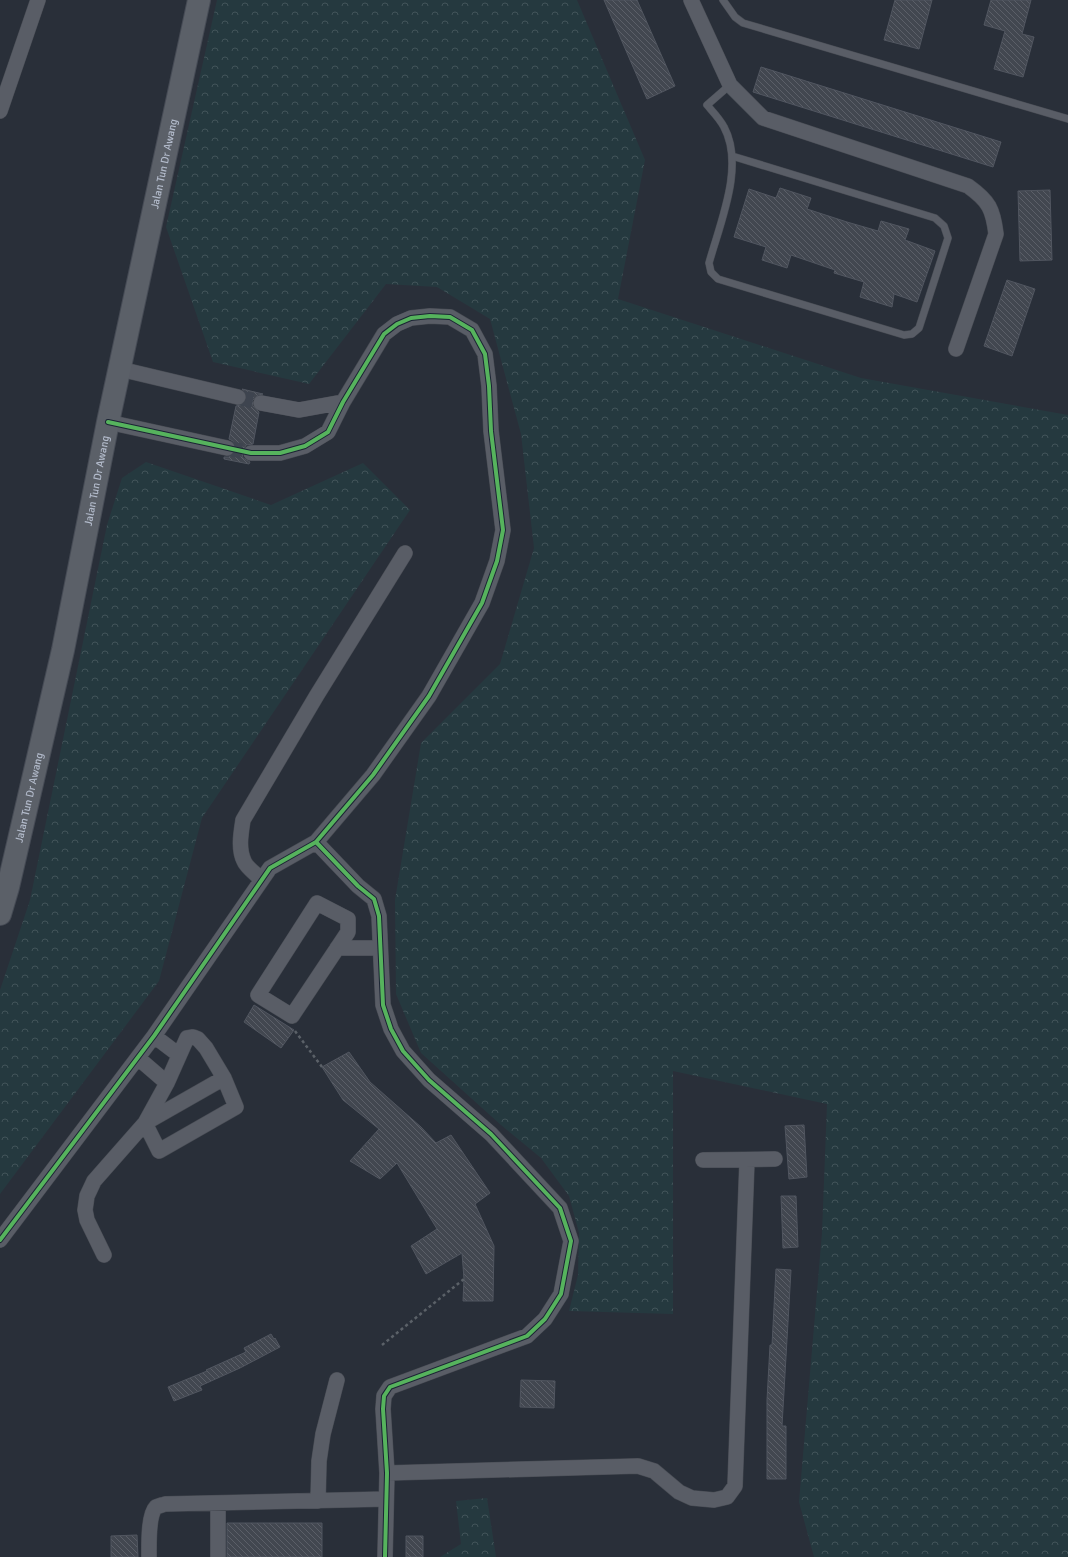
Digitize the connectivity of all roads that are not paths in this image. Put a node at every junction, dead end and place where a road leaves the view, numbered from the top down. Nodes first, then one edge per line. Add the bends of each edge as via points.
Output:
1 (38, 0) edge
2 (199, 0) edge
3 (691, 0) edge
4 (724, 0) edge
5 (730, 86) junction
6 (0, 111) edge
7 (1068, 119) edge
8 (732, 156) junction
9 (956, 349) dead end
10 (120, 369) junction
11 (238, 397) tunnel mouth
12 (343, 402) junction
13 (261, 403) tunnel mouth
14 (108, 422) junction
15 (227, 448) tunnel mouth
16 (251, 453) tunnel mouth
17 (405, 553) dead end
18 (316, 842) junction
19 (261, 879) junction
20 (0, 914) edge
21 (337, 948) junction
22 (380, 948) junction
23 (154, 1036) junction
24 (179, 1055) junction
25 (138, 1058) junction
26 (224, 1078) junction
27 (167, 1083) junction
28 (145, 1123) junction
29 (775, 1159) dead end
30 (703, 1160) dead end
31 (747, 1161) junction
32 (0, 1240) edge
33 (104, 1255) dead end
34 (337, 1380) dead end
35 (387, 1473) junction
36 (386, 1499) junction
37 (318, 1501) junction
38 (218, 1503) junction
39 (149, 1557) edge
40 (218, 1557) edge
41 (386, 1557) edge

1 - 6 street
2 - 10 main road, Jalan Tun Dr Awang
3 - 5 street
4 - 7 lane via 735,17 743,23
5 - 8 lane via 707,105 724,126 731,144
5 - 9 street via 763,118 968,186 990,206 996,234
8 - 8 lane via 732,182 709,263 711,272 718,279 904,335 912,334 919,328 948,238 944,226 935,218
10 - 11 street
10 - 14 main road, Jalan Tun Dr Awang
12 - 13 street via 299,410
12 - 16 street via 328,432 305,446 280,453
12 - 18 street via 384,334 397,324 412,318 450,317 472,330 485,354 503,530 497,561 482,603 429,696 373,775
14 - 15 street
14 - 20 main road, Jalan Tun Dr Awang via 63,650
17 - 19 street via 243,820 241,846 244,862
18 - 19 street via 270,868
18 - 22 street via 374,899 379,916
19 - 23 street
21 - 21 street via 348,932 348,919 317,903 258,995 292,1016
21 - 22 street
22 - 35 street via 383,1005 403,1051 428,1080 491,1134 560,1208 571,1241 561,1294 545,1319 527,1336 390,1387 384,1396 383,1409
23 - 24 street
23 - 25 street
24 - 26 street via 187,1038 193,1036 198,1039
24 - 27 street
25 - 27 street
25 - 32 street
26 - 28 street
26 - 28 street via 236,1107 159,1151
27 - 28 street
28 - 33 street via 94,1181 87,1196 87,1220
29 - 31 street
30 - 31 street
31 - 35 street via 734,1486 727,1497 714,1500 692,1498 679,1492 654,1471 638,1466
34 - 37 street via 323,1434
35 - 36 street
36 - 37 street
36 - 41 street
37 - 38 street
38 - 39 street via 165,1504 157,1507 151,1519
38 - 40 street

